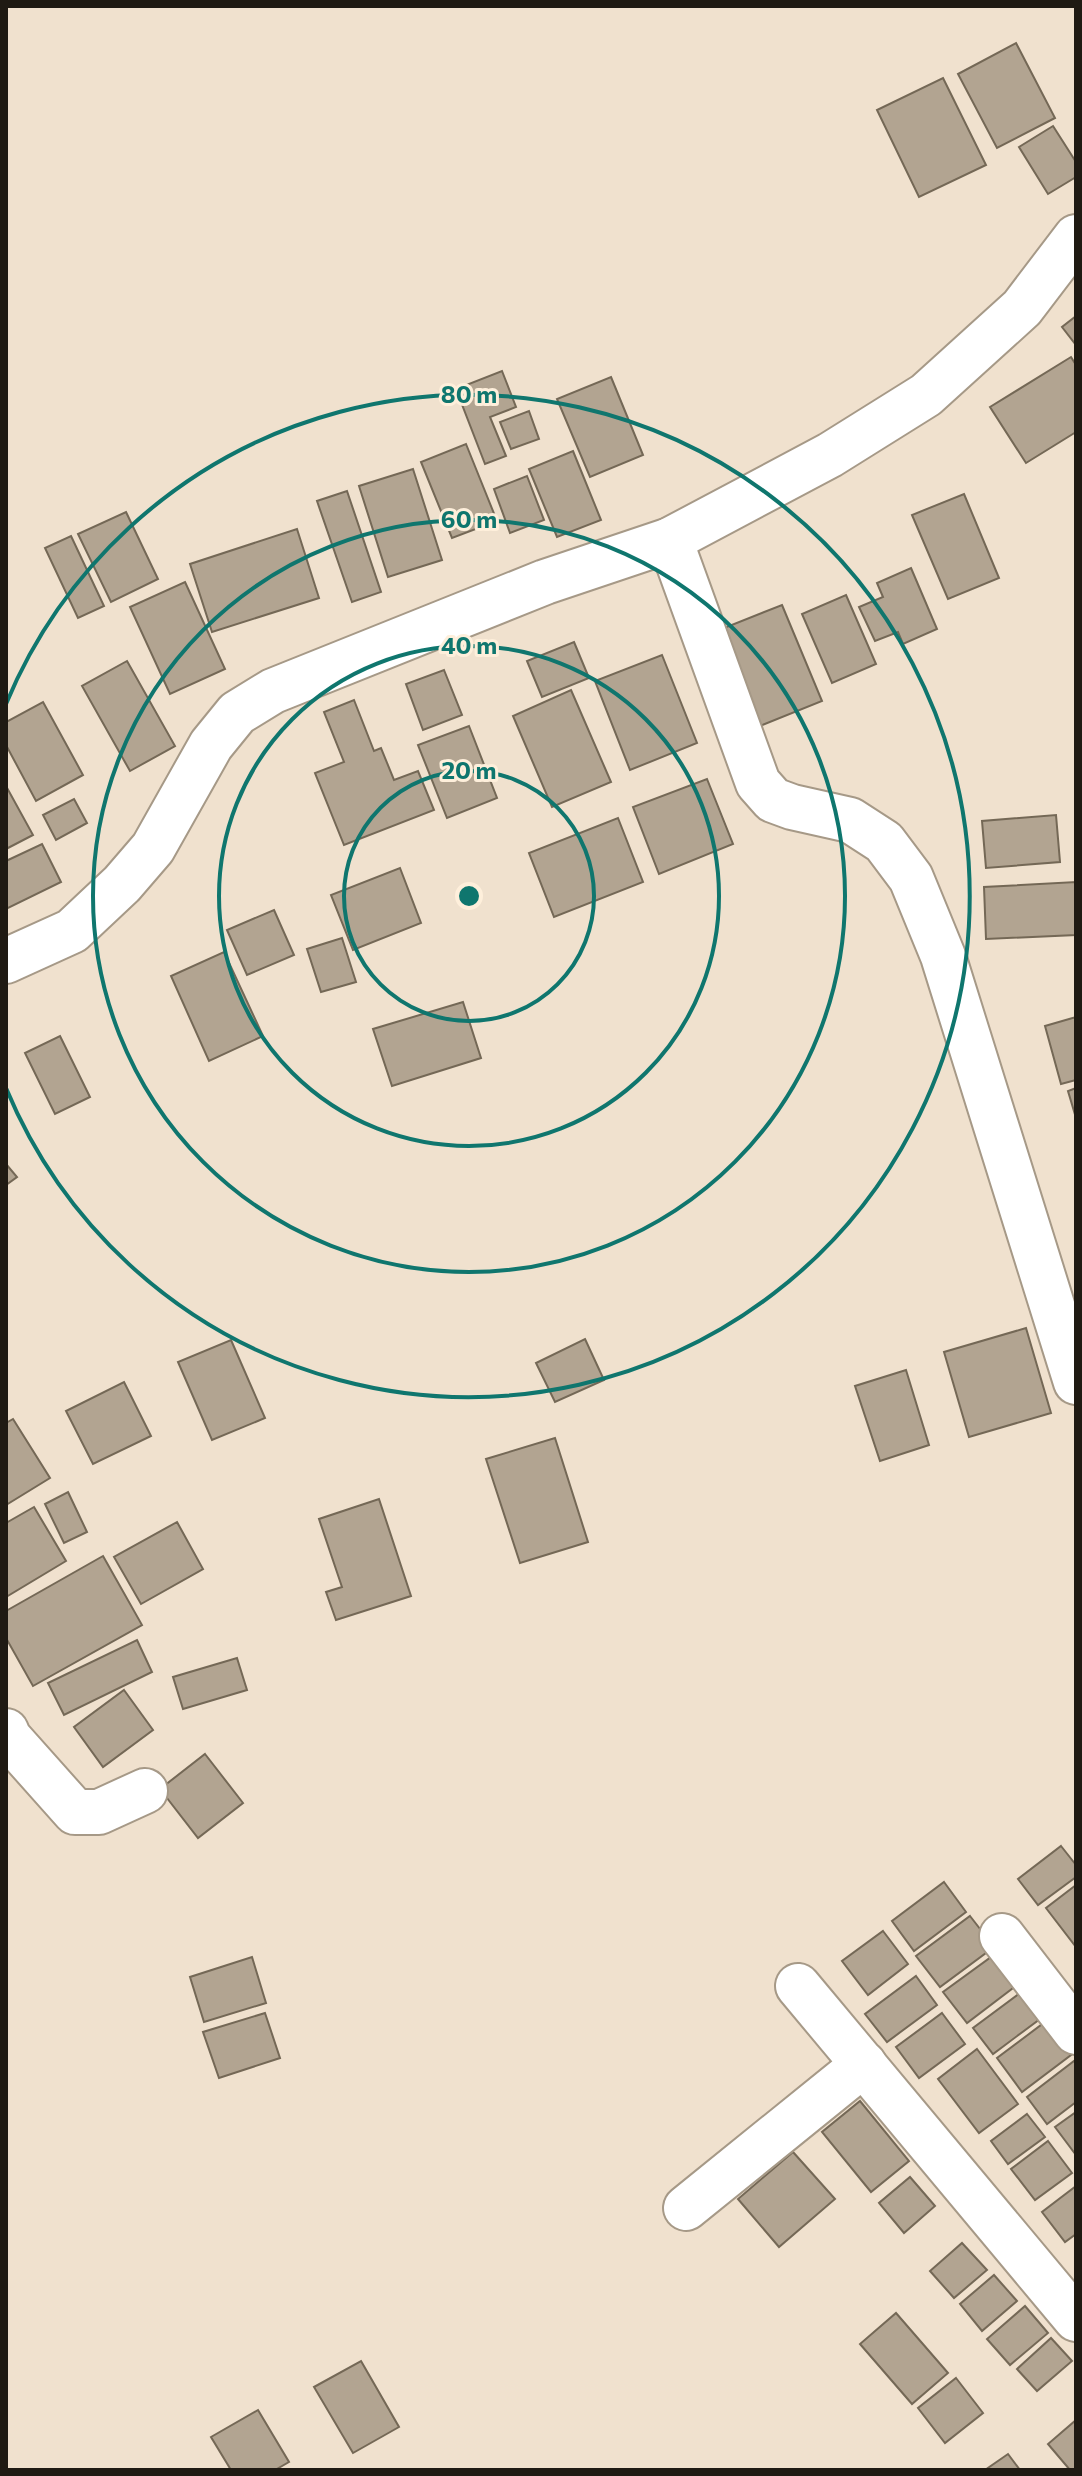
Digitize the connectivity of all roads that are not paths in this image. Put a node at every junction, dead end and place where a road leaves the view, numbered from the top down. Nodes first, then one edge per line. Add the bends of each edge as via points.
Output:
1 (1076, 237) edge
2 (670, 540) junction
3 (6, 961) edge
4 (1076, 1382) edge
5 (6, 1731) edge
6 (145, 1791) dead end
7 (1002, 1936) dead end
8 (798, 1986) dead end
9 (1076, 2032) edge
10 (864, 2064) junction
11 (686, 2208) dead end
12 (1076, 2319) edge

1 - 2 street via 1022,308 926,395 830,455
2 - 3 street via 545,582 273,691 237,713 211,745 153,848 122,884 72,931
2 - 4 street via 758,783 773,800 850,820 884,842 911,878 943,956
5 - 6 street via 75,1812 99,1812
7 - 9 street
8 - 10 street
10 - 11 street
10 - 12 street

